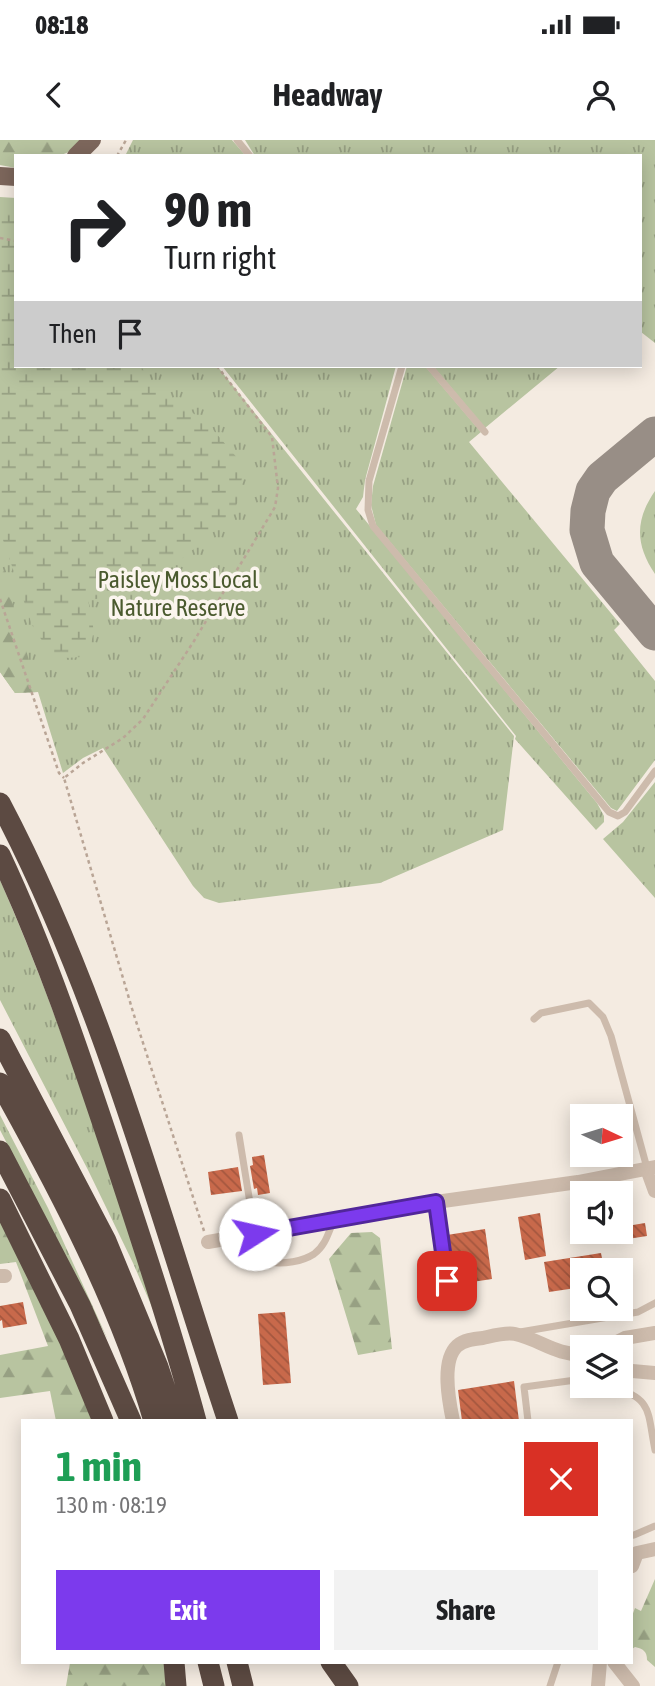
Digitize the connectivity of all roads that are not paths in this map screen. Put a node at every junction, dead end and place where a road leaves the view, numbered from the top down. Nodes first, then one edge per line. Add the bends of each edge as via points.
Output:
1 (92, 140) edge
2 (237, 140) edge
3 (78, 154) edge
4 (248, 154) edge
5 (401, 368) edge
6 (431, 368) edge
7 (485, 432) dead end
8 (655, 771) edge
9 (0, 803) edge
10 (0, 855) edge
11 (534, 1019) dead end
12 (0, 1030) edge
13 (0, 1038) edge
14 (0, 1083) edge
15 (33, 1100) junction
16 (239, 1135) dead end
17 (0, 1151) edge
18 (651, 1168) edge
19 (655, 1191) edge
20 (0, 1199) edge
21 (436, 1202) junction
22 (333, 1221) junction
23 (255, 1234) junction
24 (231, 1238) junction
25 (208, 1242) road end
26 (447, 1281) dead end
27 (655, 1303) edge
28 (513, 1333) junction
29 (655, 1333) edge
30 (633, 1337) edge
31 (570, 1353) edge
32 (633, 1371) edge
33 (655, 1373) edge
34 (570, 1381) edge
35 (633, 1393) edge
36 (102, 1419) edge
37 (130, 1419) edge
38 (153, 1419) edge
39 (175, 1419) edge
40 (195, 1419) edge
41 (227, 1419) edge
42 (453, 1419) edge
43 (528, 1419) edge
44 (655, 1450) edge
45 (655, 1526) edge
46 (633, 1534) edge
47 (655, 1549) edge
48 (634, 1560) edge
49 (174, 1664) edge
50 (210, 1664) edge
51 (238, 1664) edge
52 (247, 1664) edge
53 (332, 1664) edge
54 (557, 1664) edge
55 (600, 1664) edge
56 (616, 1664) edge
57 (176, 1686) edge
58 (216, 1686) edge
59 (243, 1686) edge
60 (252, 1686) edge
61 (348, 1686) edge
62 (550, 1686) edge
63 (598, 1686) edge
64 (633, 1686) edge

1 - 3 main road
2 - 4 lane
5 - 8 lane via 369,481 368,510 373,526 609,812 618,817 625,812
6 - 7 lane
9 - 41 highway via 78,976
10 - 40 highway via 71,1026
11 - 18 lane via 541,1013 589,1003 603,1017
12 - 15 highway
13 - 15 highway
14 - 38 highway via 86,1250
15 - 39 highway via 106,1241
16 - 23 lane
17 - 37 highway via 80,1305
18 - 19 street
18 - 21 street
20 - 36 highway via 69,1339
21 - 22 street
21 - 26 lane
22 - 23 street
22 - 24 lane via 324,1244 312,1255 286,1262 241,1253
23 - 24 street
24 - 25 street
27 - 28 lane via 638,1312
28 - 31 street
28 - 42 street via 467,1340 453,1351 447,1390
29 - 30 street
32 - 33 street
34 - 43 lane via 524,1387
35 - 44 lane via 643,1402
45 - 46 lane
46 - 48 lane
47 - 48 street
49 - 57 highway
50 - 58 highway
51 - 59 highway
52 - 60 highway
53 - 61 highway
54 - 62 lane
55 - 63 street
56 - 64 street

